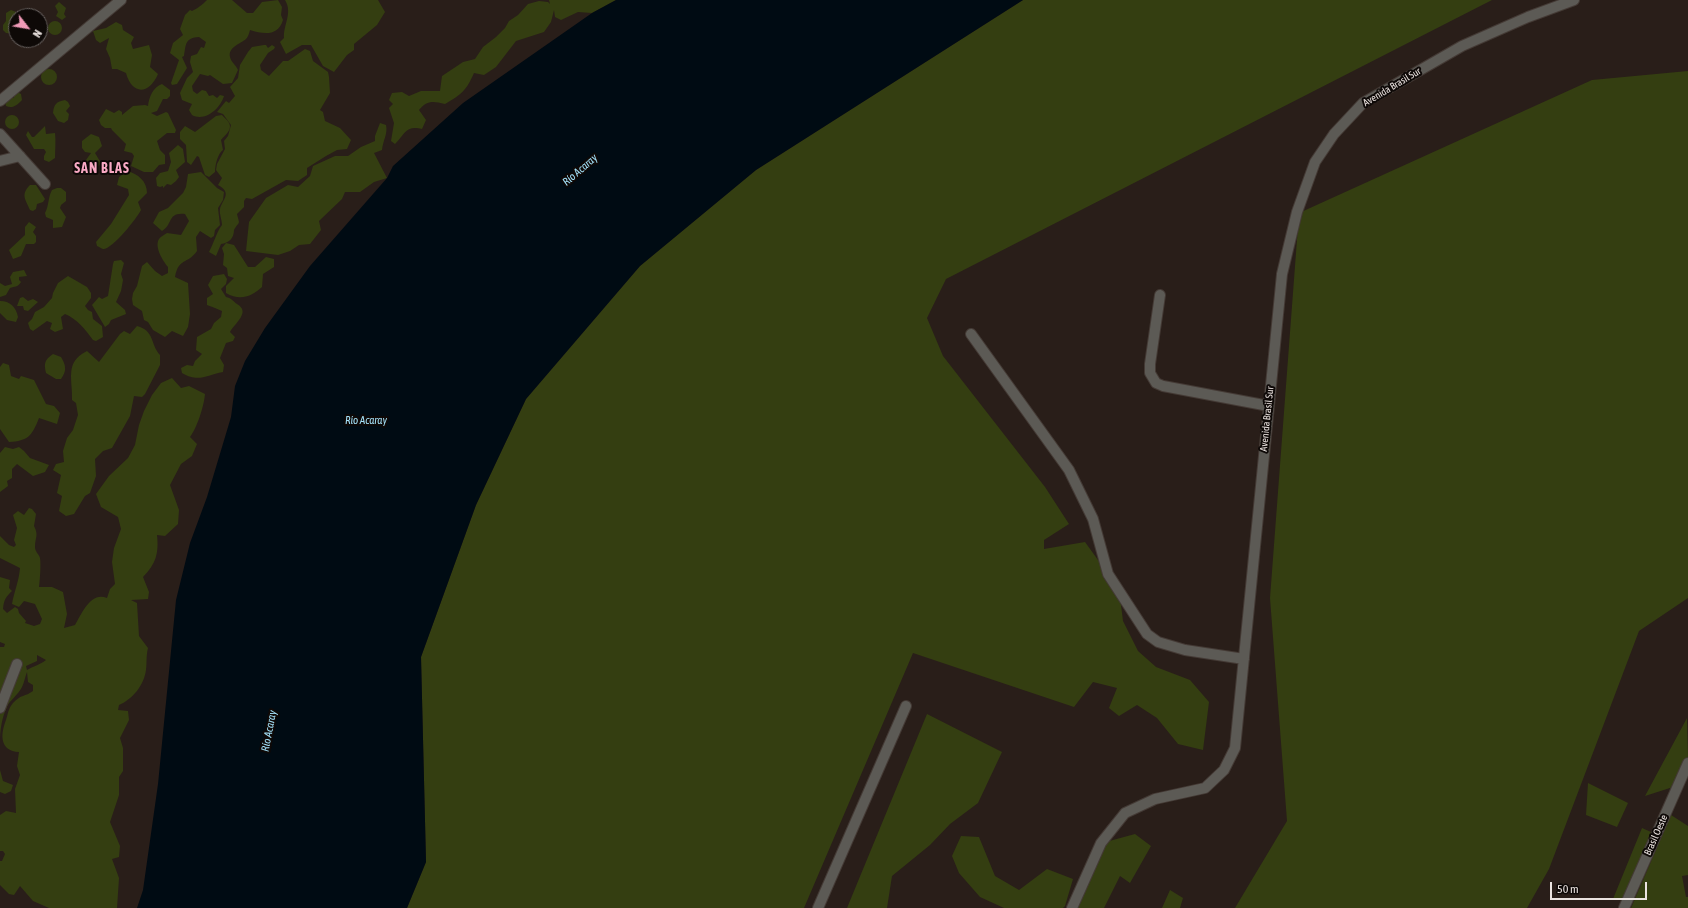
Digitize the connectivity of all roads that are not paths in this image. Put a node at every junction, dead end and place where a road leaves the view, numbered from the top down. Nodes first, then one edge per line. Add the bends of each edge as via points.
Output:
1 (120, 0) edge
2 (1574, 0) edge
3 (0, 101) edge
4 (0, 134) edge
5 (20, 156) junction
6 (0, 161) edge
7 (45, 184) dead end
8 (1160, 295) dead end
9 (971, 334) dead end
10 (1269, 406) junction
11 (1244, 659) junction
12 (17, 664) dead end
13 (906, 706) dead end
14 (0, 708) edge
15 (1688, 763) edge
16 (818, 908) edge
17 (1072, 908) edge
18 (1624, 908) edge

1 - 3 street
2 - 10 street, Avenida Brasil Sur via 1462,46 1363,103 1334,134 1315,162 1297,212 1282,274
4 - 5 street
5 - 6 street
5 - 7 street
8 - 10 street via 1150,364 1150,373 1156,383
9 - 11 street via 1069,470 1093,519 1108,574 1147,634 1158,642 1185,650
10 - 11 street, Avenida Brasil Sur
11 - 17 street, Avenida Brasil Sur via 1235,748 1224,770 1205,788 1155,799 1125,813 1101,843
12 - 14 street
13 - 16 street
15 - 18 street, Brasil Oeste

